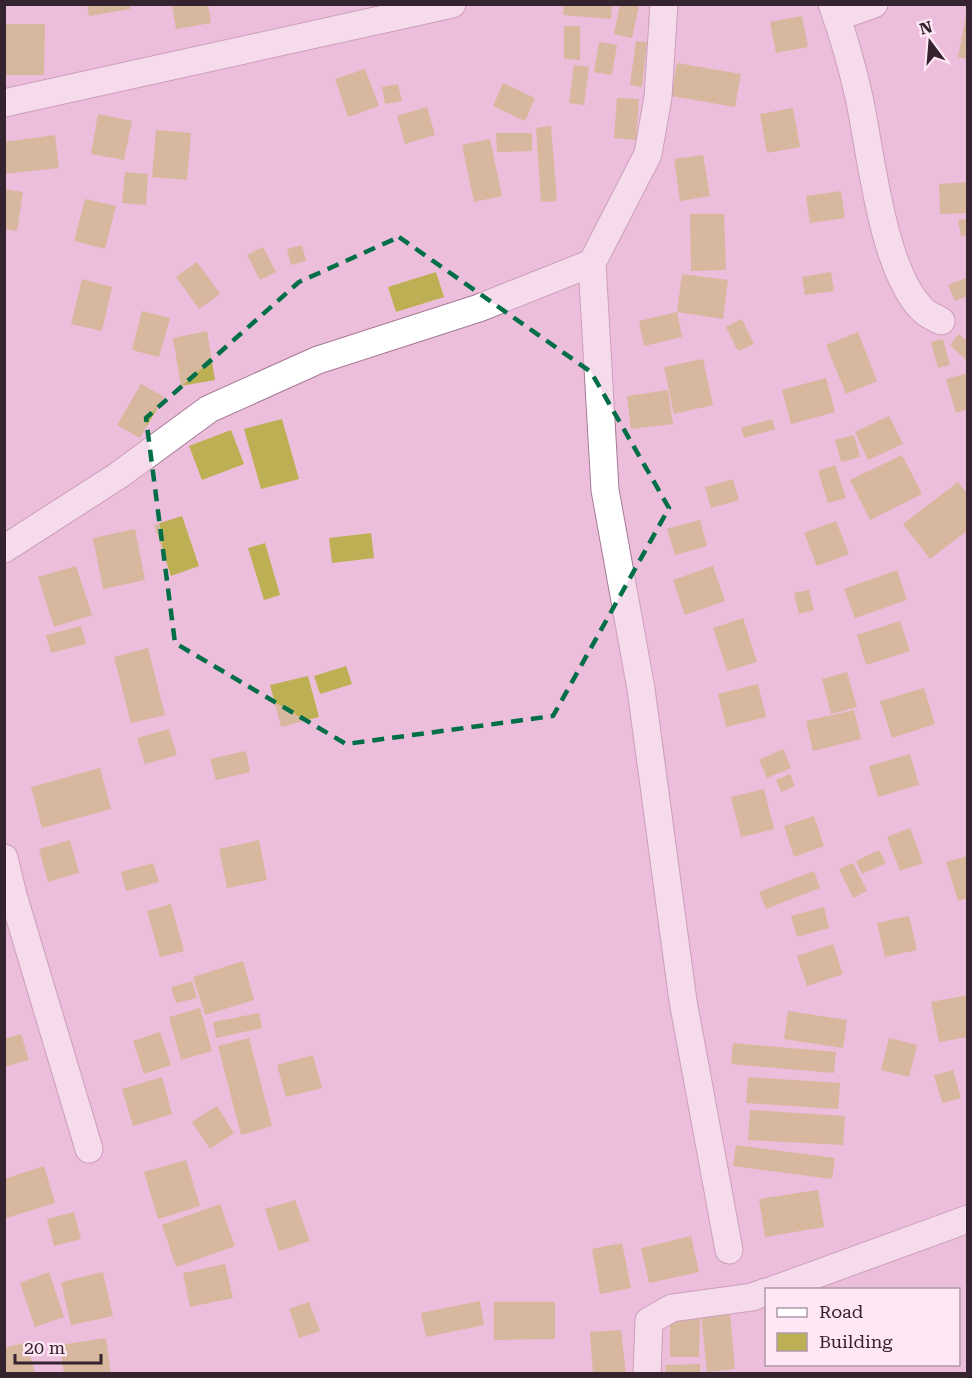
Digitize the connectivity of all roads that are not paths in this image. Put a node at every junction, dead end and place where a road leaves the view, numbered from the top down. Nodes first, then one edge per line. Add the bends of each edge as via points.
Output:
1 (452, 4) edge
2 (664, 4) edge
3 (874, 4) edge
4 (835, 11) edge
5 (4, 103) edge
6 (592, 263) junction
7 (941, 321) dead end
8 (4, 549) edge
9 (4, 858) edge
10 (89, 1149) dead end
11 (968, 1219) edge
12 (729, 1250) dead end
13 (778, 1288) edge
14 (765, 1292) edge
15 (647, 1374) edge

1 - 5 street
2 - 6 street via 658,97 648,154
3 - 4 street
4 - 7 street via 897,265 915,300
6 - 8 street via 479,308 318,360 209,409 119,475
6 - 12 street via 605,490 641,689 683,1001
9 - 10 street
11 - 13 street
14 - 15 street via 672,1308 649,1321

